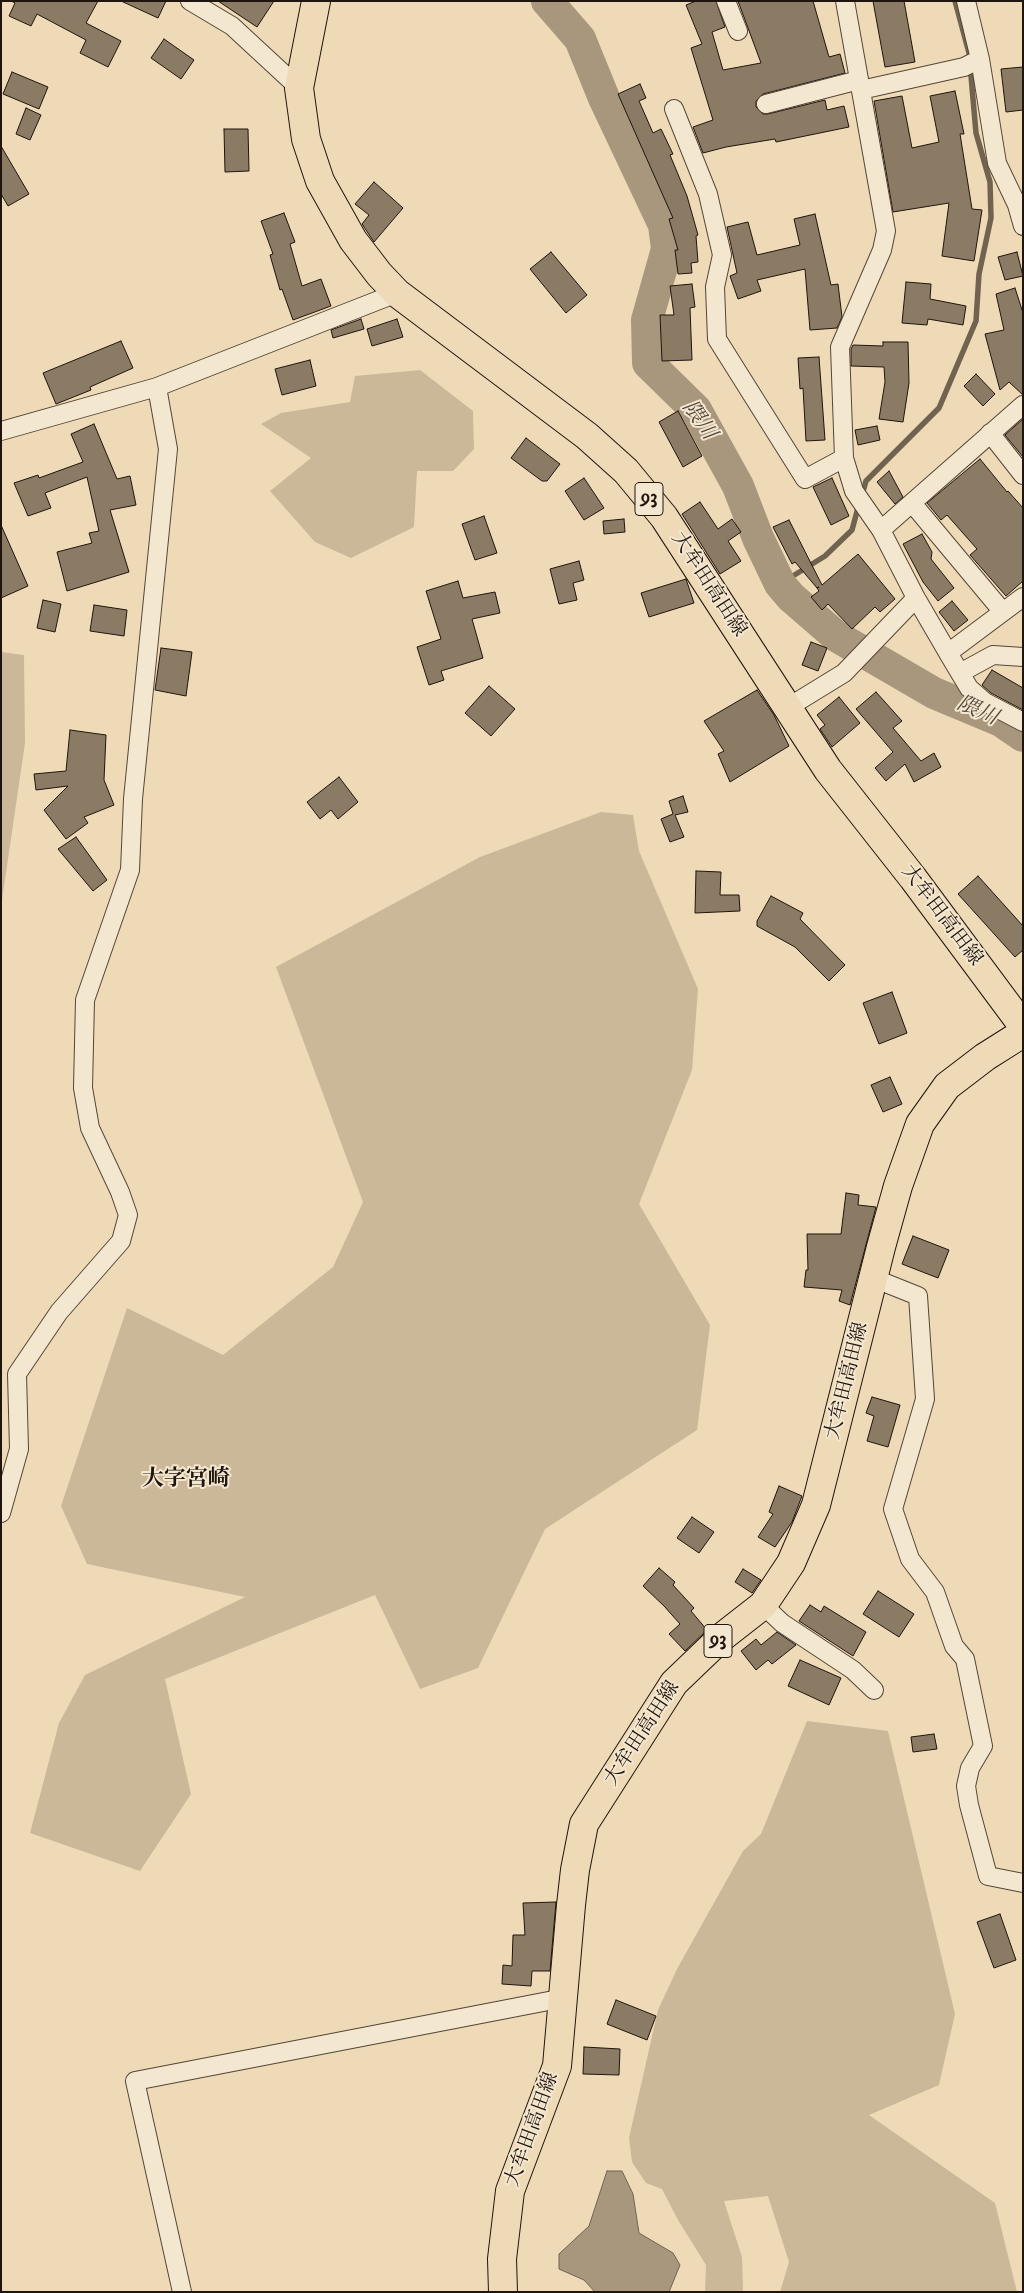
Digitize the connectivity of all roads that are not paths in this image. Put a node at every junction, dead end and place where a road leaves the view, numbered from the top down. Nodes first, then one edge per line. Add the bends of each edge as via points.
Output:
1 (190, 1) edge
2 (316, 1) edge
3 (726, 1) edge
4 (845, 1) edge
5 (966, 1) edge
6 (738, 31) dead end
7 (973, 62) junction
8 (860, 85) junction
9 (299, 88) junction
10 (766, 104) dead end
11 (674, 109) dead end
12 (1023, 226) edge
13 (397, 293) junction
14 (158, 387) junction
15 (1023, 405) edge
16 (1, 431) edge
17 (990, 433) junction
18 (844, 458) junction
19 (1023, 475) edge
20 (912, 503) junction
21 (881, 530) junction
22 (1023, 597) edge
23 (916, 598) junction
24 (1003, 612) junction
25 (948, 653) junction
26 (1023, 657) edge
27 (960, 673) junction
28 (786, 708) junction
29 (1023, 722) edge
30 (1023, 1026) edge
31 (1023, 1033) edge
32 (873, 1278) junction
33 (1, 1513) edge
34 (763, 1605) junction
35 (874, 1690) dead end
36 (1023, 1883) edge
37 (564, 1998) junction
38 (182, 2292) edge
39 (503, 2292) edge

1 - 9 street via 232,26
2 - 9 main road, 大牟田高田線 / 93
3 - 6 street
4 - 8 street
5 - 7 street
7 - 8 street
7 - 12 street via 997,163
8 - 10 street
8 - 18 street via 886,231 882,250 840,347
9 - 13 main road, 大牟田高田線 / 93 via 306,139 320,182 353,240
11 - 18 street via 708,194 722,255 715,287 718,338 805,479
13 - 14 street
13 - 28 main road, 大牟田高田線 / 93 via 587,436 626,471 664,517
14 - 16 street
14 - 33 street via 168,449 133,799 130,870 84,1000 83,1088 90,1128 128,1216 121,1242 59,1312 18,1374 19,1449
15 - 17 street
17 - 19 street
17 - 20 street
18 - 21 street via 860,501
20 - 21 street
20 - 24 street
21 - 23 street
22 - 24 street
23 - 25 street
23 - 28 street via 844,673
24 - 25 street
25 - 27 street
26 - 27 street via 993,655
27 - 29 street via 969,688 985,702
28 - 30 main road, 大牟田高田線 / 93 via 828,770
31 - 32 main road, 大牟田高田線 / 93 via 985,1056 947,1086 920,1124 898,1186
32 - 34 main road, 大牟田高田線 / 93 via 816,1505 791,1562
32 - 36 street via 918,1296 925,1399 893,1509 910,1559 935,1592 954,1646 965,1659 984,1746 970,1768 966,1786 968,1805 988,1876
34 - 35 street via 782,1623 853,1670
34 - 37 main road, 大牟田高田線 / 93 via 674,1682 584,1824 571,1905
37 - 38 street via 135,2081
37 - 39 main road, 大牟田高田線 / 93 via 557,2066 510,2191 502,2259

